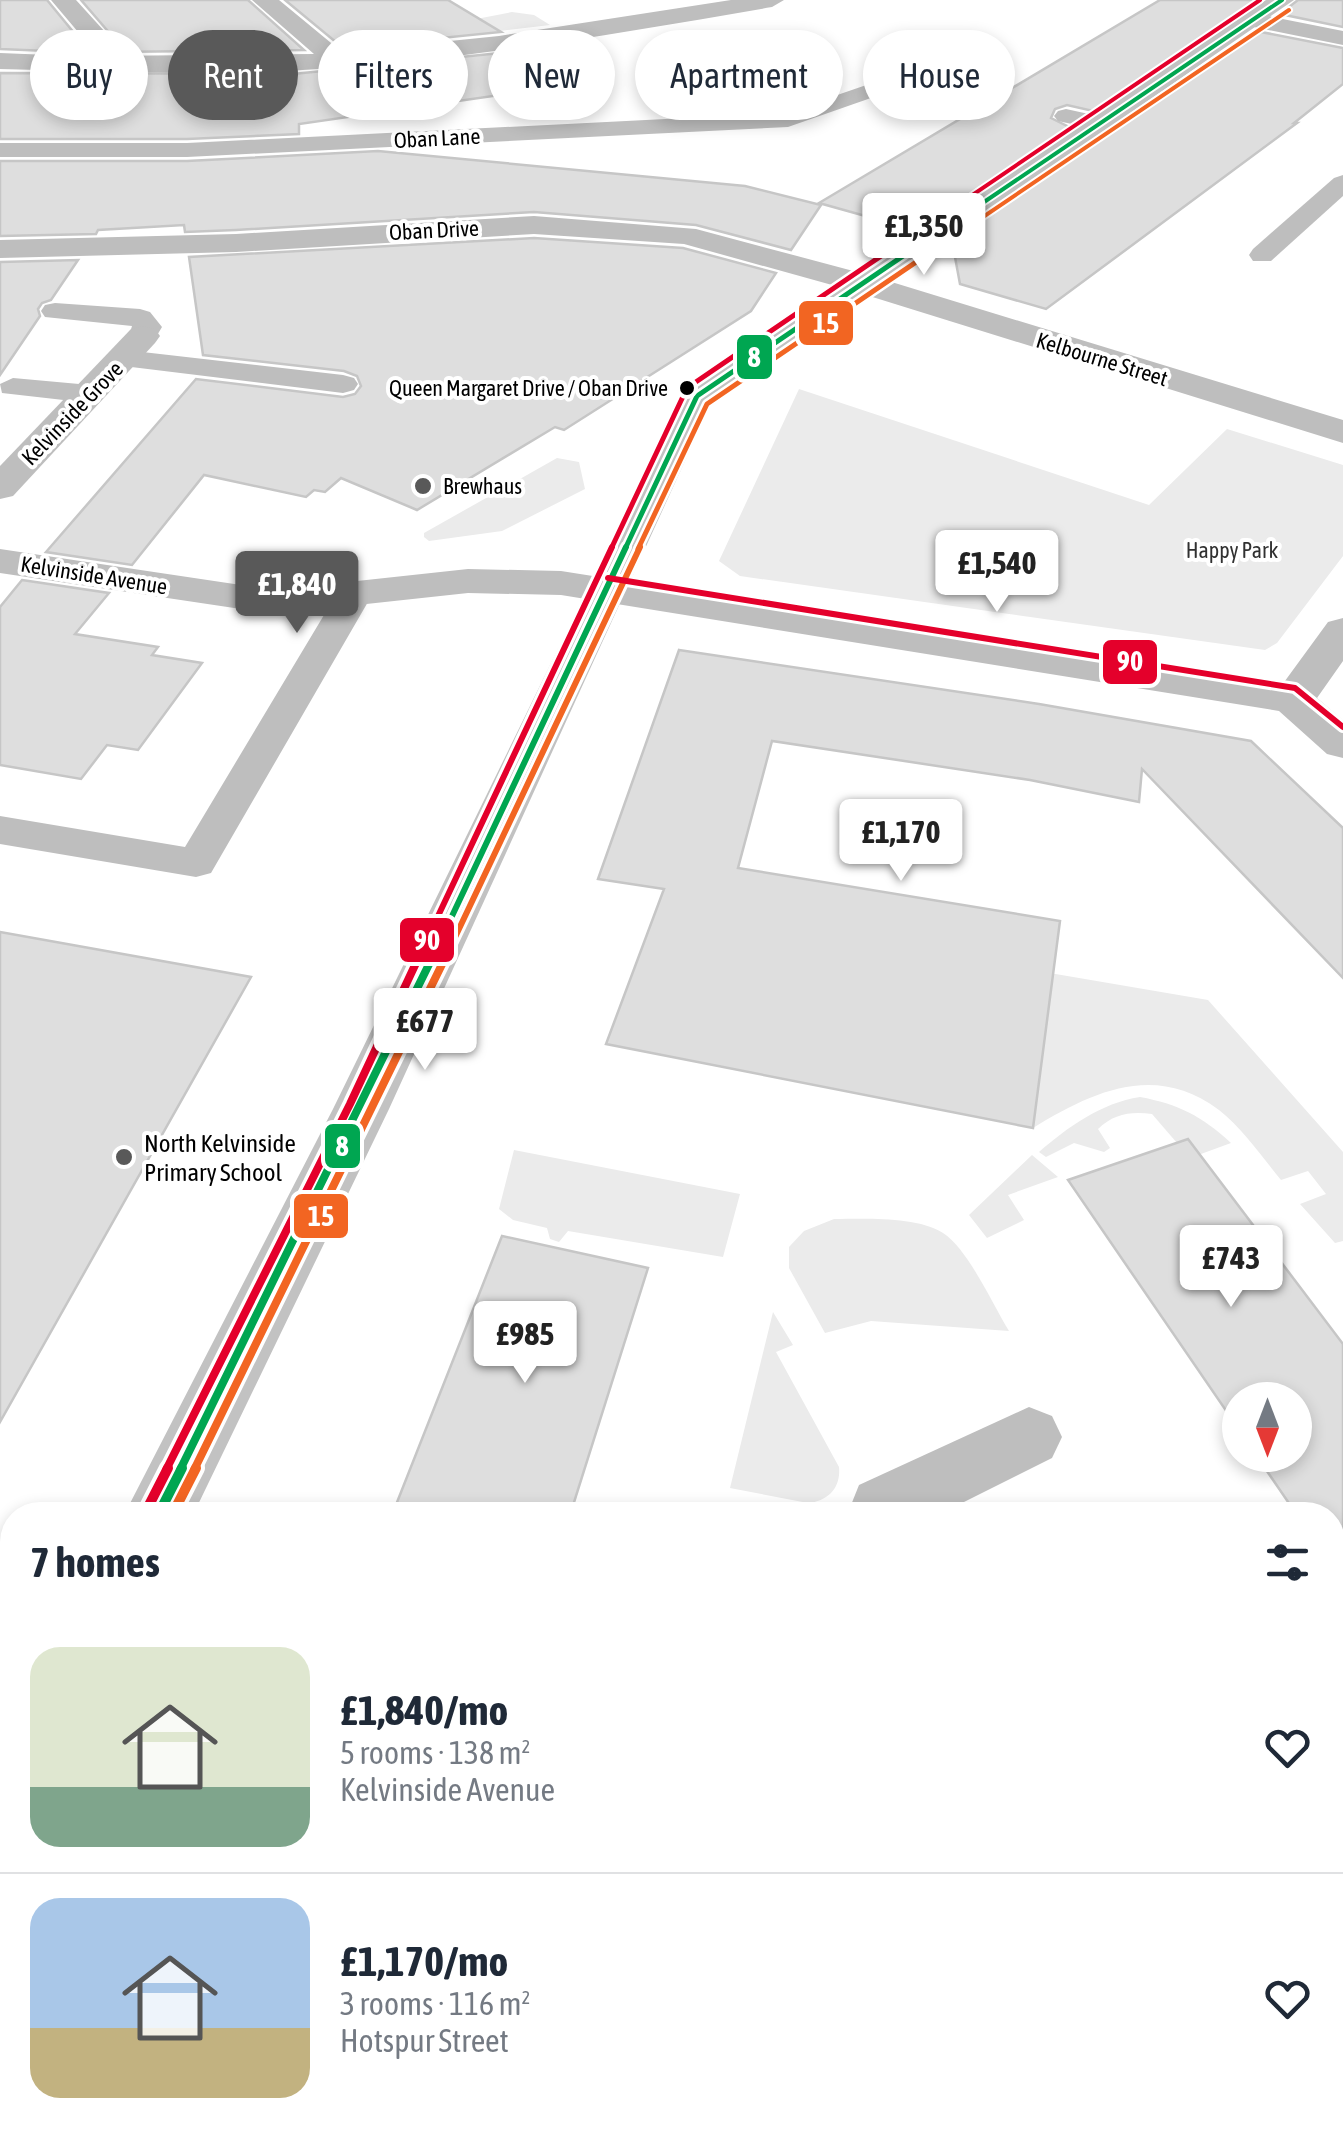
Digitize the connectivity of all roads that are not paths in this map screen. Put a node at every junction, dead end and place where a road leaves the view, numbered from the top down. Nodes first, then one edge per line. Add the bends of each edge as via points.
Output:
1 (63, 0) edge
2 (264, 0) edge
3 (772, 0) edge
4 (1282, 0) edge
5 (1253, 20) junction
6 (90, 30) edge
7 (1343, 38) edge
8 (318, 44) edge
9 (468, 45) edge
10 (0, 60) edge
11 (318, 60) edge
12 (30, 61) edge
13 (148, 61) edge
14 (863, 93) edge
15 (1066, 116) dead end
16 (1099, 123) junction
17 (0, 150) edge
18 (1343, 183) edge
19 (0, 249) edge
20 (1262, 255) dead end
21 (861, 283) junction
22 (55, 311) dead end
23 (134, 348) junction
24 (344, 384) dead end
25 (13, 386) dead end
26 (90, 394) junction
27 (1343, 432) edge
28 (0, 488) edge
29 (0, 561) edge
30 (606, 590) junction
31 (337, 597) junction
32 (1343, 631) edge
33 (1293, 700) junction
34 (1343, 744) edge
35 (225, 752) dead end
36 (0, 830) edge
37 (1029, 1437) dead end
38 (164, 1502) edge
39 (895, 1502) edge

1 - 6 street
2 - 8 street
3 - 9 street
4 - 5 main road
5 - 7 street
5 - 16 main road
10 - 12 street
11 - 13 street
14 - 17 lane, Oban Lane via 788,120 205,150
15 - 16 lane
16 - 21 main road
18 - 20 lane
19 - 21 street, Oban Drive via 236,244 518,225 615,228 684,236
21 - 27 street, Kelbourne Street
21 - 30 main road via 697,396
22 - 23 lane via 140,318 148,326
23 - 24 lane
23 - 26 street, Kelvinside Grove
25 - 26 lane
26 - 28 street, Kelvinside Grove
29 - 31 street, Kelvinside Avenue via 274,602
30 - 31 street, Kelvinside Avenue via 468,580
30 - 33 street, Kelvinside Avenue
30 - 38 main road via 361,1109
31 - 35 lane
31 - 36 lane via 196,863
32 - 33 street
33 - 34 street
37 - 39 street

